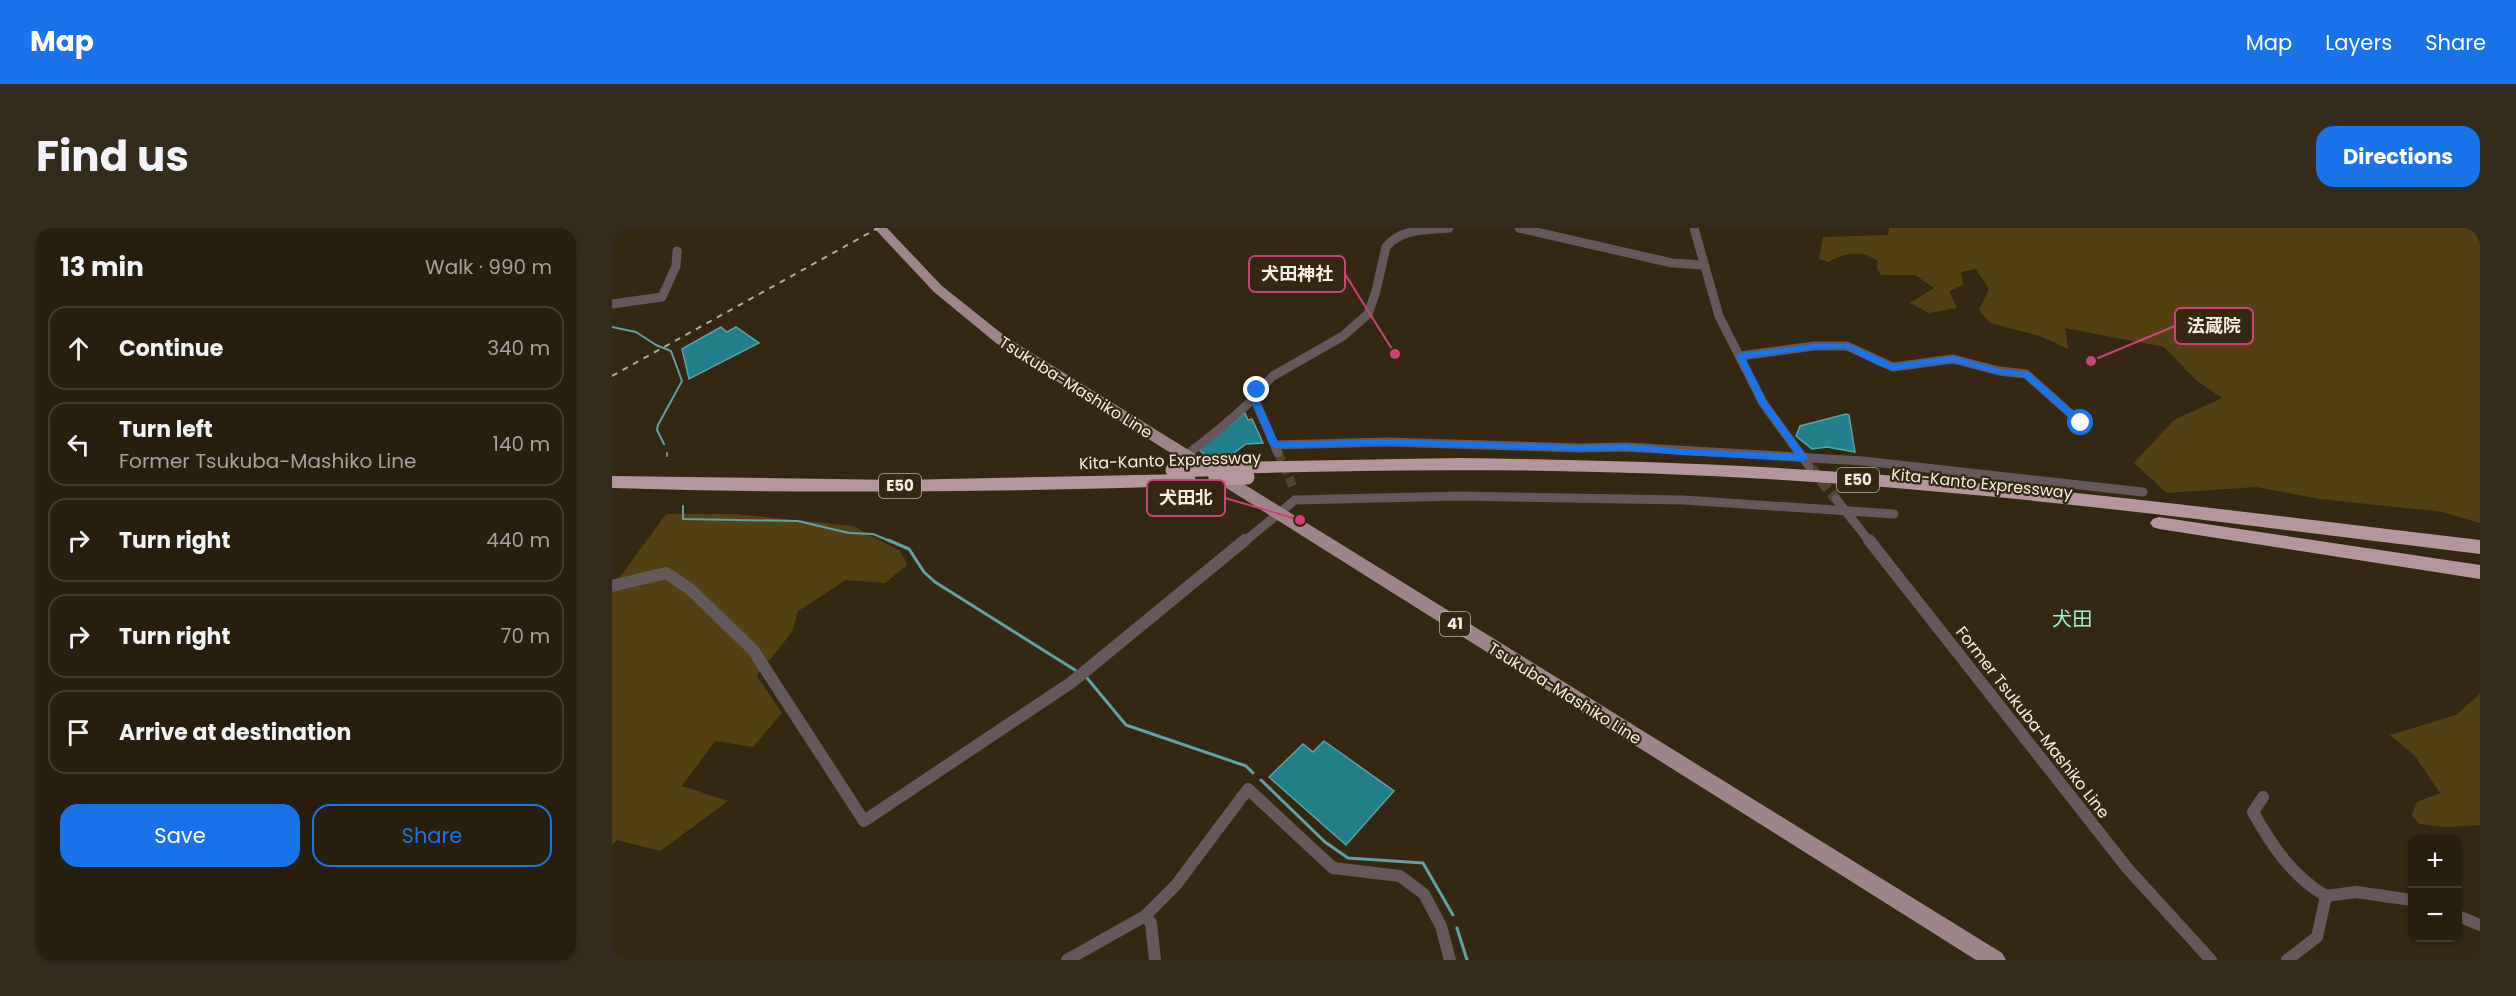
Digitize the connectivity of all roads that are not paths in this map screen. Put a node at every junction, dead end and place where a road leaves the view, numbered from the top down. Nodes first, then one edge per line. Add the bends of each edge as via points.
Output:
1 (879, 228) edge
2 (1449, 228) edge
3 (1519, 228) edge
4 (1694, 228) edge
5 (677, 251) dead end
6 (1704, 265) junction
7 (612, 304) edge
8 (1740, 356) junction
9 (1254, 398) junction
10 (2081, 423) dead end
11 (1185, 456) junction
12 (1806, 462) junction
13 (612, 472) edge
14 (612, 482) edge
15 (2143, 492) dead end
16 (1836, 499) tunnel mouth
17 (1845, 510) junction
18 (1278, 514) junction
19 (1894, 514) dead end
20 (2480, 547) edge
21 (2480, 572) edge
22 (612, 586) edge
23 (2263, 797) dead end
24 (2326, 896) junction
25 (2408, 899) edge
26 (1145, 916) junction
27 (2462, 918) edge
28 (2480, 925) edge
29 (1067, 960) edge
30 (1155, 960) edge
31 (1450, 960) edge
32 (1995, 960) edge
33 (2211, 960) edge
34 (2288, 960) edge

1 - 11 main road, Tsukuba-Mashiko Line / 41 via 988,331
2 - 9 street via 1403,234 1388,242 1369,314 1354,328 1272,378 1257,390
3 - 6 street via 1672,263
4 - 6 street
5 - 7 street via 676,266 662,297
6 - 8 street via 1716,310
8 - 10 street via 1814,346 1847,346 1893,367 1953,359 2026,374
8 - 12 street via 1763,403
9 - 11 street
9 - 12 street via 1276,449 1387,442 1626,447
11 - 18 main road, Tsukuba-Mashiko Line / 41
12 - 15 street via 1920,466
13 - 20 highway, Kita-Kanto Expressway / E50, bridge via 835,476 1319,464 1643,466 1962,489
14 - 21 highway, Kita-Kanto Expressway / E50, bridge via 940,486 1508,473 1647,477 1849,489 2179,525
16 - 17 street, Former Tsukuba-Mashiko Line
17 - 18 street via 1698,500 1294,495
17 - 19 street
17 - 33 street, Former Tsukuba-Mashiko Line via 2113,850
18 - 22 street via 1072,681 864,821 753,650 690,589 666,573
18 - 32 main road, Tsukuba-Mashiko Line / 41
23 - 24 street via 2253,812 2276,850 2312,889
24 - 25 street via 2334,892
24 - 34 street via 2317,937
26 - 29 street
26 - 30 street via 1151,923
26 - 31 street via 1176,885 1248,789 1333,868 1400,876 1424,894 1441,926
27 - 28 street

